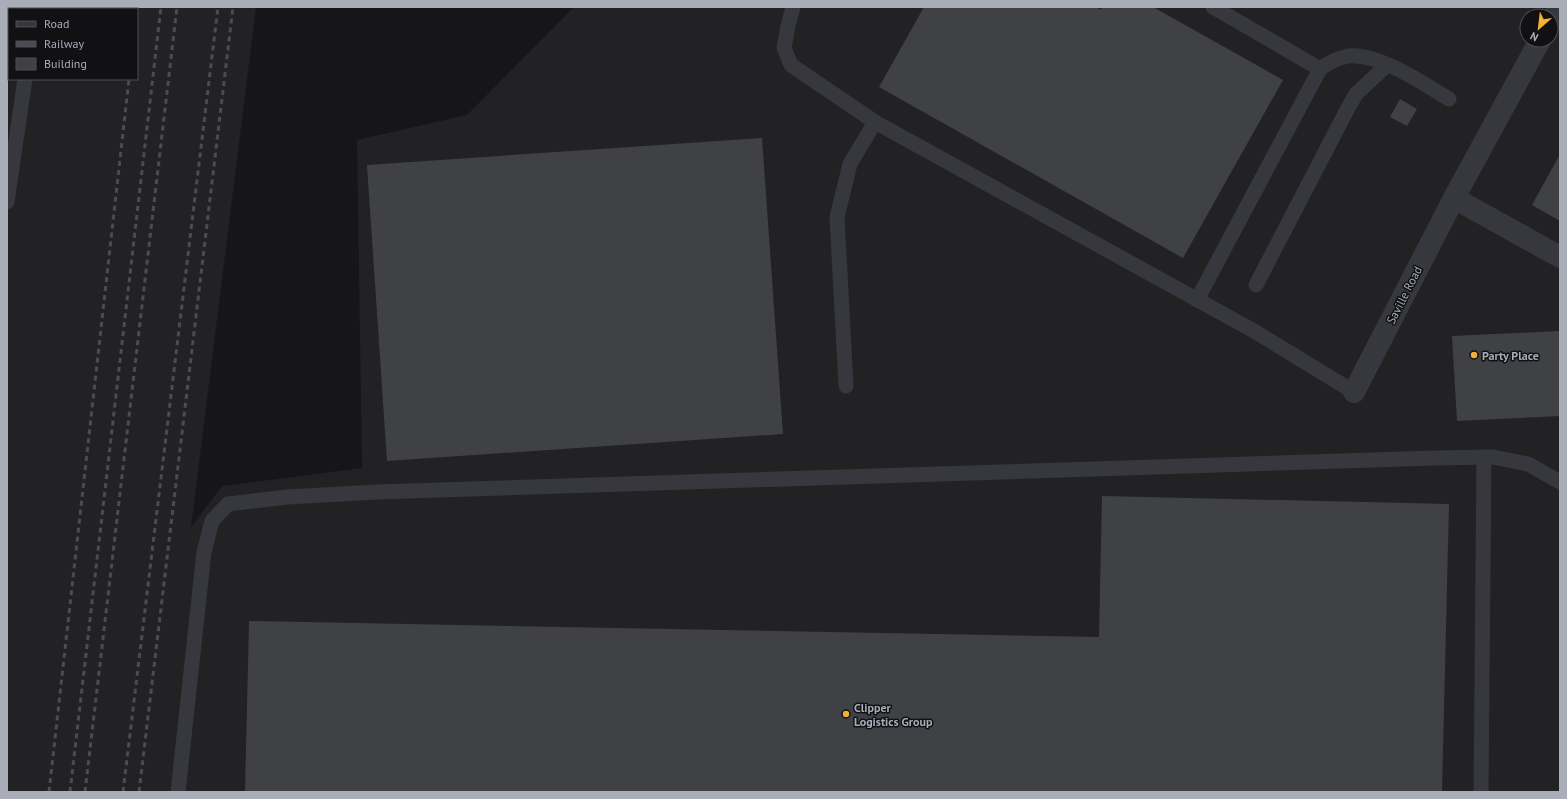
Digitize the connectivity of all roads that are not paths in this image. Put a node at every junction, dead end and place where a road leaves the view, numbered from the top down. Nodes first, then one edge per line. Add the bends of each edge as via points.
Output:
1 (793, 7) edge
2 (1214, 7) edge
3 (1536, 48) edge
4 (1387, 65) junction
5 (1320, 69) junction
6 (25, 80) edge
7 (1449, 99) dead end
8 (874, 122) junction
9 (1454, 198) junction
10 (7, 202) edge
11 (1560, 257) edge
12 (1256, 284) dead end
13 (1196, 300) junction
14 (846, 386) dead end
15 (1354, 392) joint
16 (1484, 457) junction
17 (1560, 482) edge
18 (178, 792) edge
19 (1481, 792) edge

1 - 8 lane via 784,48 791,65
2 - 5 lane
3 - 9 street, Saville Road
4 - 5 lane via 1367,57 1348,56
4 - 7 lane
4 - 12 lane via 1352,101
5 - 13 lane
6 - 10 lane
8 - 13 lane
8 - 14 lane via 850,164 837,217
9 - 11 street
9 - 15 street, Saville Road
13 - 15 lane via 1254,331
16 - 17 lane via 1528,464
16 - 18 lane via 385,491 287,497 228,504 212,521 204,552
16 - 19 lane

